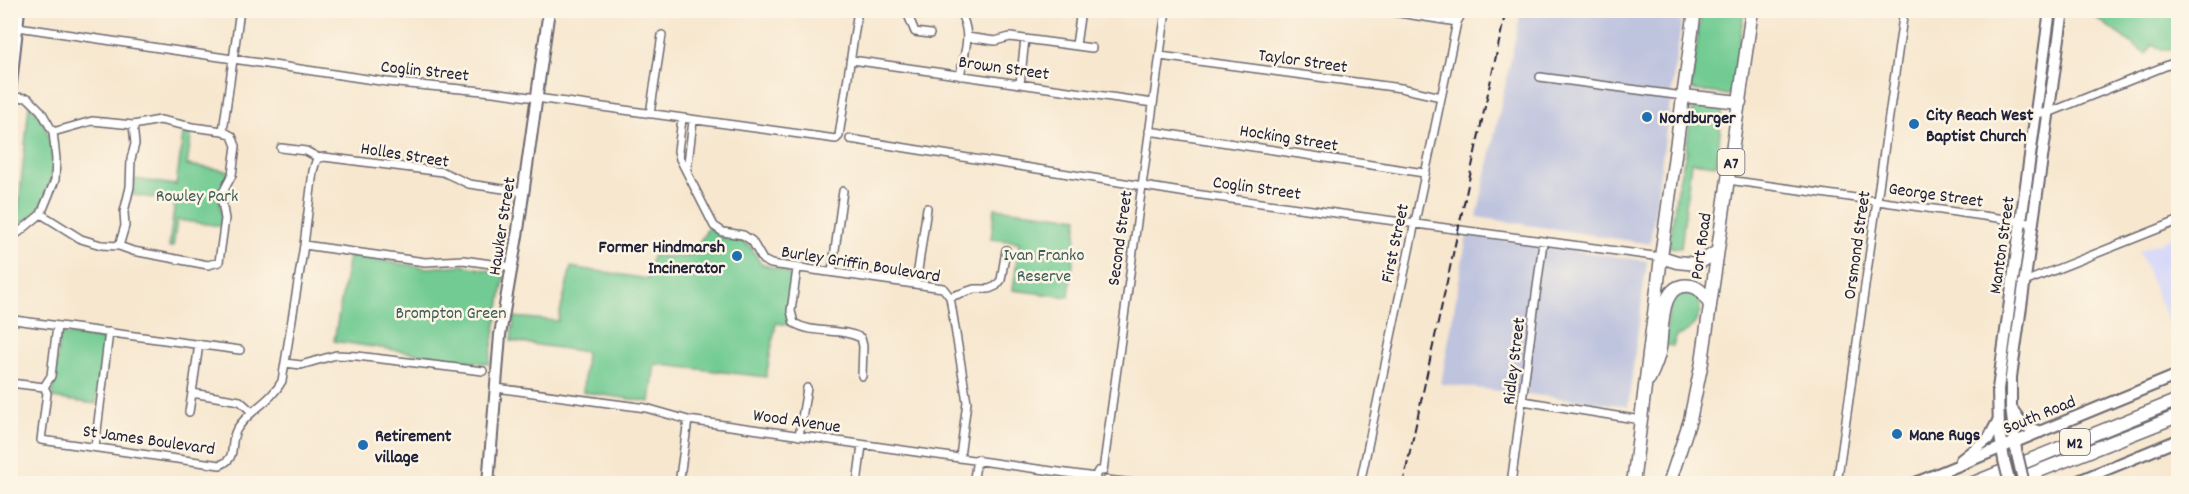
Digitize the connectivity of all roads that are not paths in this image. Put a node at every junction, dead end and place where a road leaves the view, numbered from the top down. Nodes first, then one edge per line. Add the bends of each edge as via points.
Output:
1 (19, 10) edge
2 (240, 10) edge
3 (549, 10) edge
4 (858, 10) edge
5 (959, 10) edge
6 (1080, 10) edge
7 (1166, 10) edge
8 (1380, 10) edge
9 (1464, 10) edge
10 (1695, 10) edge
11 (1752, 10) edge
12 (1904, 10) edge
13 (2050, 10) edge
14 (2063, 10) edge
15 (909, 12) edge
16 (1457, 22) junction
17 (18, 27) junction
18 (930, 34) dead end
19 (662, 35) dead end
20 (967, 37) junction
21 (1025, 39) junction
22 (1076, 45) junction
23 (1092, 48) dead end
24 (1160, 56) junction
25 (234, 59) junction
26 (852, 60) junction
27 (2178, 61) edge
28 (960, 76) junction
29 (1540, 77) dead end
30 (1020, 84) junction
31 (10, 95) edge
32 (1441, 96) junction
33 (1683, 96) junction
34 (536, 99) junction
35 (1740, 102) junction
36 (1153, 103) junction
37 (2036, 113) junction
38 (2048, 113) junction
39 (650, 114) junction
40 (682, 119) junction
41 (693, 120) junction
42 (133, 125) junction
43 (223, 130) junction
44 (1149, 131) junction
45 (53, 132) junction
46 (849, 139) dead end
47 (281, 148) dead end
48 (319, 158) junction
49 (687, 173) junction
50 (1424, 173) junction
51 (1728, 180) junction
52 (1141, 186) junction
53 (843, 190) dead end
54 (524, 192) junction
55 (1877, 201) junction
56 (927, 208) dead end
57 (41, 214) junction
58 (2178, 221) edge
59 (2027, 222) junction
60 (1414, 224) junction
61 (10, 234) edge
62 (1543, 242) junction
63 (304, 245) junction
64 (119, 246) junction
65 (1006, 250) dead end
66 (1717, 252) junction
67 (1661, 257) junction
68 (512, 267) junction
69 (797, 269) junction
70 (832, 272) junction
71 (2019, 283) junction
72 (916, 284) junction
73 (950, 297) junction
74 (1710, 305) junction
75 (14, 320) dead end
76 (57, 326) junction
77 (109, 332) junction
78 (199, 344) junction
79 (240, 350) dead end
80 (285, 363) junction
81 (483, 371) dead end
82 (2178, 375) edge
83 (862, 376) dead end
84 (10, 383) edge
85 (44, 387) junction
86 (496, 388) junction
87 (807, 388) dead end
88 (192, 393) junction
89 (1644, 394) junction
90 (2178, 400) edge
91 (1523, 401) junction
92 (2010, 407) junction
93 (189, 412) dead end
94 (252, 412) junction
95 (2178, 416) edge
96 (688, 420) junction
97 (1641, 420) junction
98 (1998, 421) junction
99 (2040, 432) junction
100 (799, 436) junction
101 (2178, 440) edge
102 (2014, 442) junction
103 (862, 444) junction
104 (95, 447) junction
105 (2002, 447) junction
106 (960, 456) junction
107 (977, 459) junction
108 (1952, 467) junction
109 (1103, 471) junction
110 (1095, 477) junction
111 (2080, 481) edge
112 (1103, 482) edge
113 (488, 483) edge
114 (679, 483) edge
115 (857, 483) edge
116 (973, 483) edge
117 (1143, 483) edge
118 (1360, 483) edge
119 (1511, 483) edge
120 (1633, 483) edge
121 (1669, 483) edge
122 (1837, 483) edge
123 (1912, 483) edge
124 (1971, 483) edge
125 (2008, 483) edge
126 (2024, 483) edge
127 (2071, 483) edge

1 - 17 main road
2 - 25 street
3 - 34 main road, Hawker Street
4 - 26 street
5 - 20 street via 967,25
6 - 22 street
7 - 24 street, Second Street
8 - 16 street
9 - 16 street, First Street
10 - 33 highway, Port Road
11 - 35 highway, Port Road / A7
12 - 55 street, Orsmond Street
13 - 37 main road, Manton Street
14 - 38 main road, Manton Street
15 - 18 street via 915,32
16 - 32 street, First Street
17 - 25 street, Coglin Street
17 - 31 main road
19 - 39 street
20 - 21 street via 995,41
20 - 28 street
21 - 22 street
21 - 30 street
22 - 23 street
24 - 32 street, Taylor Street
24 - 36 street, Second Street
25 - 34 street, Coglin Street
25 - 43 street
26 - 28 street, Brown Street
26 - 41 street, Coglin Street via 836,139
27 - 38 street
28 - 30 street, Brown Street
29 - 33 street
30 - 36 street, Brown Street
31 - 45 street via 27,98 41,111
32 - 50 street, First Street
33 - 35 highway
33 - 67 highway, Port Road
34 - 39 street, Coglin Street
34 - 54 main road, Hawker Street
35 - 51 highway, Port Road / A7
36 - 44 street, Second Street
37 - 38 street
37 - 59 main road, Manton Street
38 - 59 main road, Manton Street
39 - 40 street, Coglin Street
40 - 41 street, Coglin Street
40 - 49 street, Burley Griffin Boulevard via 678,151
41 - 49 street
42 - 43 street via 160,120
42 - 45 street via 93,121
42 - 64 street via 135,144
43 - 64 street via 232,136 236,146 232,175 221,196 225,219 219,262 208,265
44 - 50 street, Hocking Street
44 - 52 street, Second Street
45 - 57 street via 55,180
46 - 52 street, Coglin Street
47 - 48 street, Holles Street
48 - 54 street, Holles Street via 443,172 469,184
48 - 63 street, St James Boulevard via 313,171
49 - 69 street, Burley Griffin Boulevard via 714,226 752,241 763,260
50 - 60 street, First Street
51 - 55 street, George Street
51 - 66 highway, Port Road / A7
52 - 60 street, Coglin Street
52 - 109 street, Second Street
53 - 70 street
54 - 68 main road, Hawker Street
55 - 59 street, George Street
55 - 122 street, Orsmond Street
56 - 72 street
57 - 61 street via 18,233
57 - 64 street via 81,239
58 - 71 street
59 - 71 main road, Manton Street
60 - 62 street, Coglin Street
60 - 118 street, First Street
62 - 67 street, Coglin Street
62 - 91 street, Ridley Street
63 - 68 street via 424,262 463,260
63 - 80 street, St James Boulevard
65 - 73 street via 1001,280 996,286
66 - 67 highway via 1697,264
66 - 74 highway, Port Road / A7
67 - 89 highway, Port Road
68 - 86 main road, Hawker Street
69 - 70 street, Burley Griffin Boulevard
69 - 83 street via 791,310 794,323 802,328 852,334 861,339
70 - 72 street, Burley Griffin Boulevard
71 - 92 main road, Manton Street
71 - 98 main road, Manton Street via 1998,389
72 - 73 street, Burley Griffin Boulevard via 943,288
73 - 106 street, Burley Griffin Boulevard via 968,402
74 - 89 highway via 1695,287 1681,286 1670,295 1664,308 1658,357
74 - 121 highway, Port Road / A7 via 1692,412
75 - 76 street
76 - 77 street
76 - 85 street via 51,376
77 - 78 street
77 - 104 street
78 - 79 street
78 - 88 street
80 - 81 street via 301,365 336,355
80 - 94 street, St James Boulevard via 276,393
82 - 99 main road, South Road
84 - 85 street
85 - 104 street, St James Boulevard via 47,393 41,440
86 - 96 street, Wood Avenue via 646,408
86 - 113 main road, Hawker Street
87 - 100 street
88 - 93 street
88 - 94 street via 240,401
89 - 97 highway, Port Road
90 - 124 highway, M2
91 - 97 street
91 - 119 street, Ridley Street
92 - 99 main road via 2023,425
92 - 102 main road, Manton Street
94 - 104 street, St James Boulevard via 235,431 231,458 220,465
95 - 125 highway, M2
96 - 100 street, Wood Avenue
96 - 114 street
97 - 120 highway, Port Road
98 - 105 main road, Manton Street
98 - 108 main road via 1989,438
99 - 102 main road, South Road
100 - 103 street, Wood Avenue
101 - 111 main road
102 - 105 main road, South Road
102 - 126 main road, Manton Street, bridge
103 - 106 street, Wood Avenue
103 - 115 street
105 - 108 main road, South Road
105 - 125 main road, Manton Street, bridge
106 - 107 street, Wood Avenue
107 - 110 street, Wood Avenue
107 - 116 street
108 - 123 main road, South Road
109 - 110 street
109 - 112 street via 1107,475
110 - 112 street
111 - 127 main road
112 - 117 street

